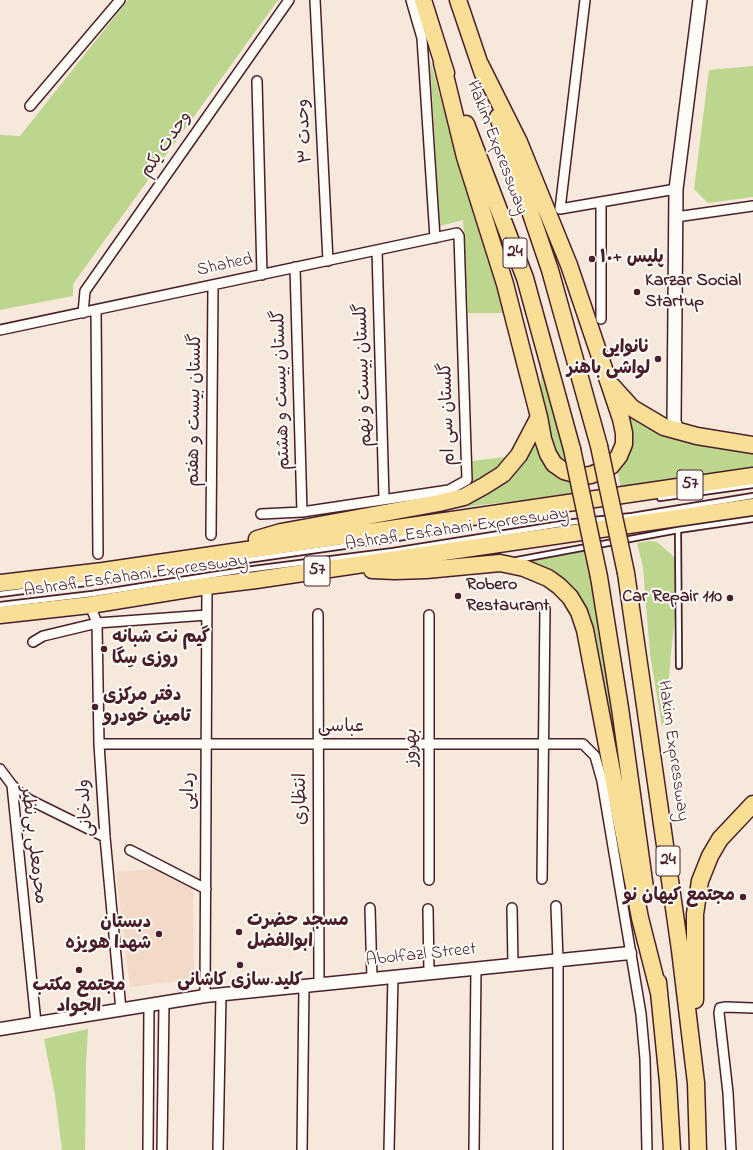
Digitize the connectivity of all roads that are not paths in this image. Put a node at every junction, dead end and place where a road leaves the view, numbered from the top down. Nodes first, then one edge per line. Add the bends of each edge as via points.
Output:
1 (120, 0) edge
2 (289, 0) edge
3 (315, 0) edge
4 (411, 0) edge
5 (423, 0) edge
6 (458, 0) edge
7 (585, 0) edge
8 (700, 0) edge
9 (442, 63) junction
10 (480, 64) junction
11 (257, 81) dead end
12 (30, 106) dead end
13 (676, 189) junction
14 (601, 202) junction
15 (753, 206) edge
16 (676, 217) junction
17 (457, 233) joint
18 (435, 238) junction
19 (377, 250) junction
20 (328, 260) junction
21 (295, 268) junction
22 (262, 274) junction
23 (213, 285) junction
24 (96, 310) junction
25 (83, 313) junction
26 (601, 319) dead end
27 (0, 330) edge
28 (608, 382) junction
29 (539, 417) junction
30 (678, 432) junction
31 (753, 445) edge
32 (753, 476) edge
33 (753, 485) edge
34 (753, 496) edge
35 (384, 499) junction
36 (652, 499) dead end
37 (615, 504) dead end
38 (608, 505) dead end
39 (753, 507) edge
40 (587, 508) dead end
41 (580, 509) dead end
42 (302, 512) junction
43 (261, 514) dead end
44 (753, 519) edge
45 (467, 526) dead end
46 (678, 530) junction
47 (211, 535) dead end
48 (98, 554) dead end
49 (204, 555) junction
50 (500, 563) junction
51 (337, 568) junction
52 (0, 579) edge
53 (22, 580) junction
54 (0, 583) edge
55 (207, 586) junction
56 (0, 594) edge
57 (0, 605) edge
58 (90, 605) junction
59 (545, 609) dead end
60 (318, 614) dead end
61 (0, 615) edge
62 (207, 615) junction
63 (429, 615) dead end
64 (97, 623) junction
65 (33, 642) dead end
66 (679, 666) dead end
67 (99, 744) junction
68 (206, 744) junction
69 (318, 744) junction
70 (429, 744) junction
71 (543, 744) junction
72 (0, 769) edge
73 (12, 785) junction
74 (753, 804) edge
75 (105, 837) junction
76 (130, 850) dead end
77 (542, 879) dead end
78 (429, 880) dead end
79 (206, 889) junction
80 (556, 906) dead end
81 (370, 908) dead end
82 (428, 908) dead end
83 (512, 908) dead end
84 (630, 953) junction
85 (558, 960) junction
86 (513, 965) junction
87 (476, 969) junction
88 (429, 974) junction
89 (393, 977) junction
90 (372, 979) junction
91 (319, 985) junction
92 (304, 986) junction
93 (660, 992) junction
94 (222, 995) junction
95 (205, 996) junction
96 (164, 1003) junction
97 (149, 1005) junction
98 (753, 1008) edge
99 (121, 1010) junction
100 (36, 1023) junction
101 (0, 1029) edge
102 (696, 1084) junction
103 (148, 1150) edge
104 (162, 1150) edge
105 (218, 1150) edge
106 (302, 1150) edge
107 (389, 1150) edge
108 (474, 1150) edge
109 (558, 1150) edge
110 (647, 1150) edge
111 (672, 1150) edge
112 (698, 1150) edge
113 (731, 1150) edge

1 - 12 street
2 - 25 street, وحدت یکم via 85,291
3 - 20 street, وحدت ۳
4 - 18 street via 422,38
5 - 9 highway, Hakim Expressway / 24
6 - 10 highway, Hakim Expressway / 24
7 - 14 street via 560,209
8 - 13 main road
9 - 29 highway via 465,157 506,284
9 - 93 highway, Hakim Expressway / 24, bridge via 525,278 572,449 599,577
10 - 28 highway via 519,142 569,265
10 - 102 highway, Hakim Expressway / 24, bridge via 550,270 599,446 626,573 680,950
11 - 22 street
13 - 14 street
13 - 16 main road
14 - 26 street
15 - 16 street
16 - 30 main road via 674,422
17 - 18 street, Shahed
17 - 35 street, گلستان سی ام via 467,480 449,490
18 - 19 street, Shahed
19 - 20 street, Shahed
19 - 35 street, گلستان بیست و نهم
20 - 21 street, Shahed
21 - 22 street, Shahed
21 - 42 street, گلستان بیست و هشتم
22 - 23 street, Shahed
23 - 24 street, Shahed
23 - 47 street, گلستان بیست و هفتم
24 - 25 street, Shahed
24 - 48 street
25 - 27 street, Shahed
28 - 29 highway via 621,419 624,444 611,466 598,473 582,476 564,471 554,464 543,439
28 - 30 highway via 632,408 650,420
29 - 49 highway via 519,455 506,470 464,497 281,532
30 - 31 highway
32 - 49 highway, Ashrafi Esfahani Expressway / 57
33 - 36 lane
34 - 57 lane via 393,551
35 - 42 street, گلستان سی ام
37 - 38 lane
39 - 51 highway, Ashrafi Esfahani Expressway / 57
40 - 41 lane
42 - 43 street, گلستان سی ام
44 - 46 lane
45 - 56 lane via 386,540
46 - 50 lane
46 - 66 lane
49 - 53 highway, Ashrafi Esfahani Expressway / 57 via 103,571
50 - 51 highway via 396,571
50 - 93 highway via 524,568 548,578 570,597 579,612 585,630 640,918
51 - 55 highway, Ashrafi Esfahani Expressway / 57
52 - 53 street
53 - 54 highway, Ashrafi Esfahani Expressway / 57
55 - 58 highway, Ashrafi Esfahani Expressway / 57
55 - 62 street, ردایی
58 - 61 highway, Ashrafi Esfahani Expressway / 57
58 - 64 street, ولدخانی
59 - 71 street
60 - 69 street, انتظاری
62 - 64 street
62 - 68 street, ردایی
63 - 70 street, بهروز
64 - 65 street via 43,636
64 - 67 street, ولدخانی
67 - 68 street, عباسی
67 - 75 street, ولدخانی
68 - 69 street, عباسی
68 - 79 street, ردایی
69 - 70 street, عباسی
69 - 91 street, انتظاری
70 - 71 street, عباسی
70 - 78 street, بهروز
71 - 77 street
71 - 84 street, عباسی via 583,744 595,756 602,781
72 - 73 street, محرمعلی بی‌نظیر
73 - 75 street via 41,806
73 - 100 street, محرمعلی بی‌نظیر
74 - 102 highway via 720,839 700,881 695,914
75 - 99 street, ولدخانی
76 - 79 street
79 - 95 street, ردایی
80 - 85 street
81 - 90 street
82 - 88 street
83 - 86 street
84 - 85 street, Abolfazl Street
84 - 110 street via 642,1022
85 - 86 street, Abolfazl Street
85 - 109 street
86 - 87 street, Abolfazl Street
87 - 88 street, Abolfazl Street
87 - 108 street
88 - 89 street, Abolfazl Street
89 - 90 street, Abolfazl Street
89 - 107 street
90 - 91 street, Abolfazl Street
91 - 92 street, Abolfazl Street
92 - 94 street, Abolfazl Street
92 - 106 street
93 - 111 highway, 24
94 - 95 street, Abolfazl Street
94 - 105 street
95 - 96 street, Abolfazl Street
96 - 97 street, Abolfazl Street
96 - 104 street
97 - 99 street, Abolfazl Street
97 - 103 street
98 - 113 street via 726,1007 720,1008 719,1013 730,1108
99 - 100 street, Abolfazl Street
100 - 101 street, Abolfazl Street
102 - 112 highway, Hakim Expressway / 24

